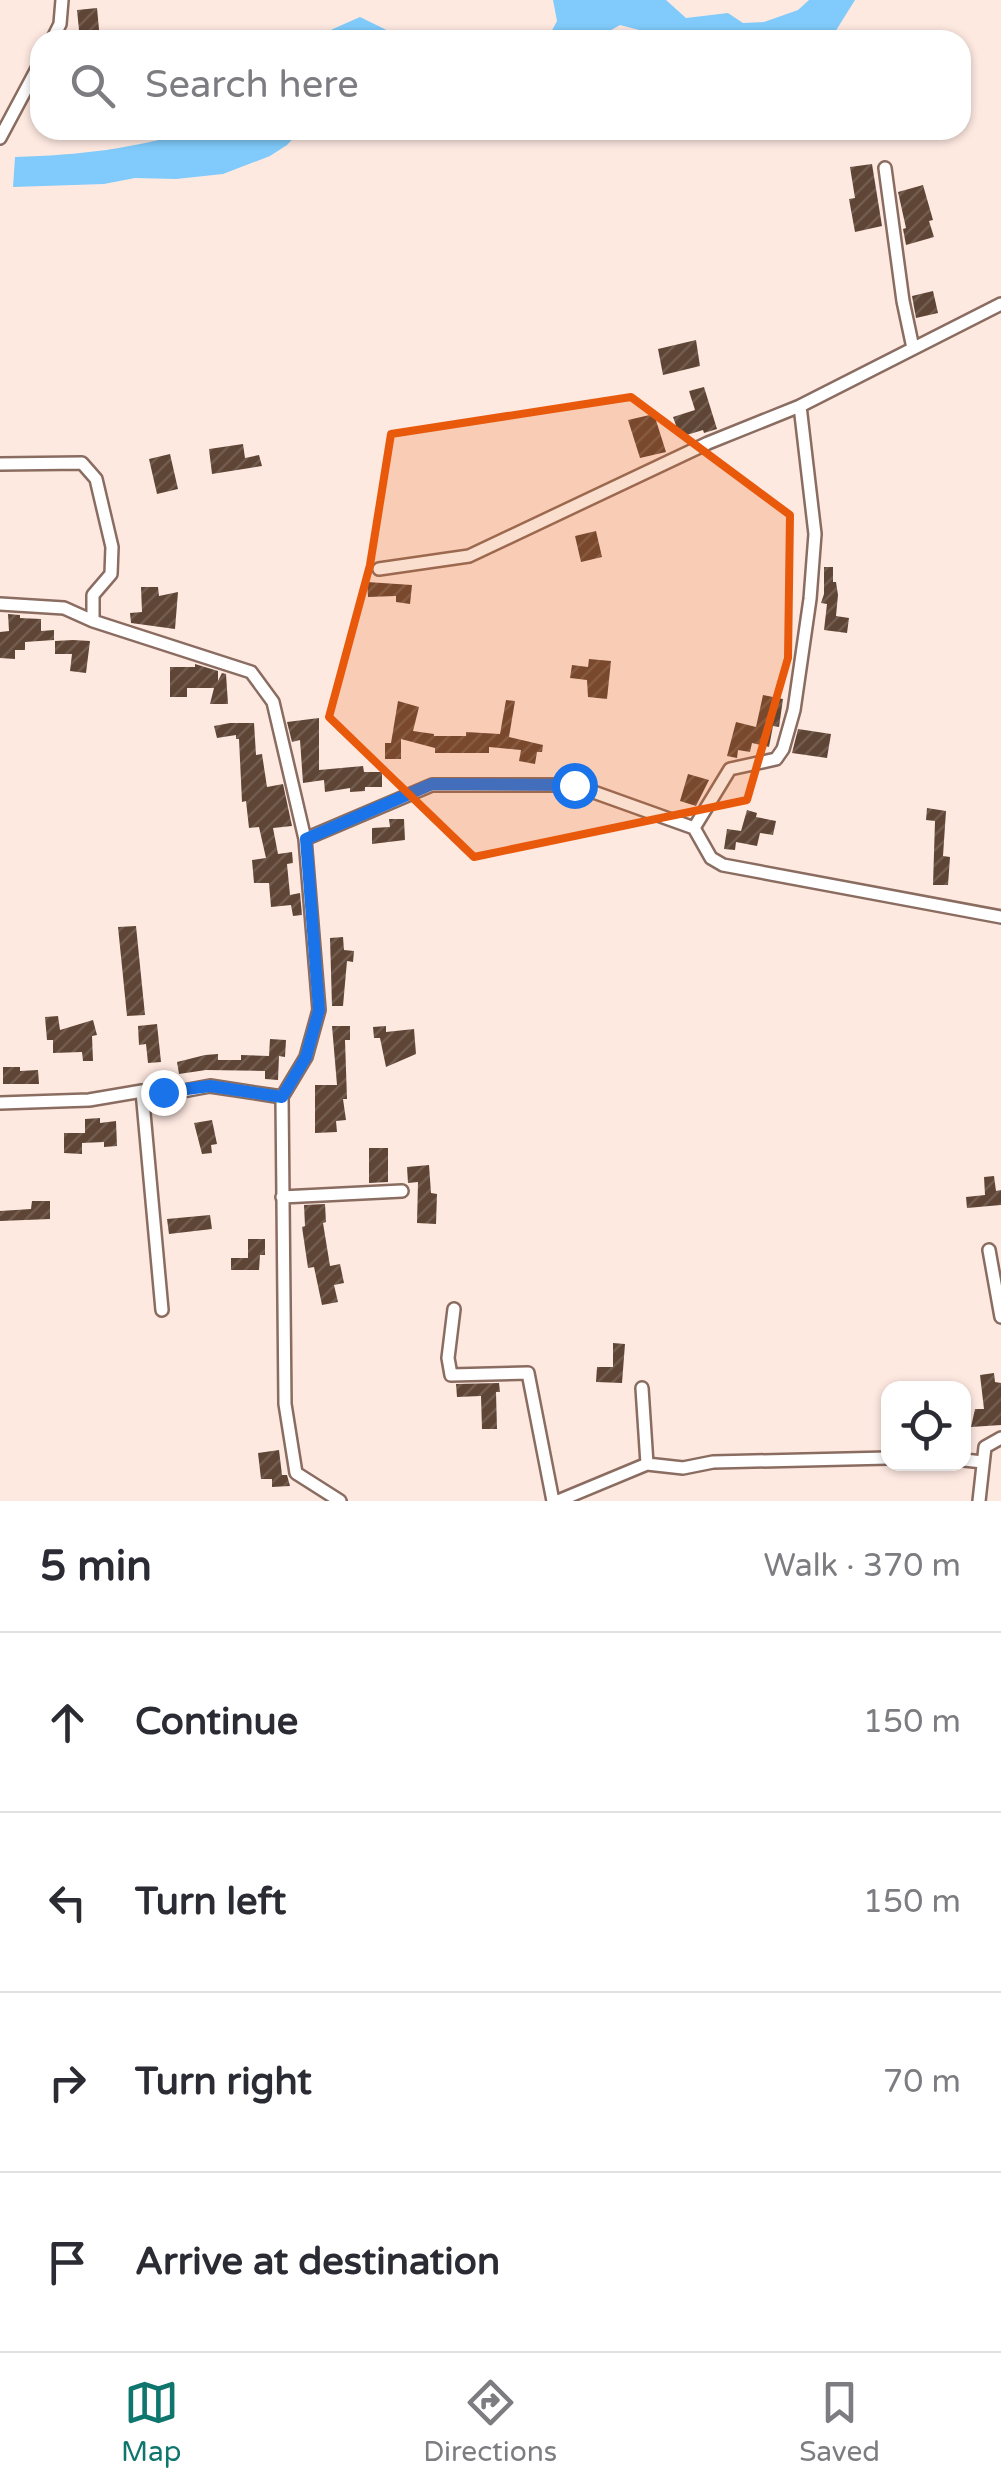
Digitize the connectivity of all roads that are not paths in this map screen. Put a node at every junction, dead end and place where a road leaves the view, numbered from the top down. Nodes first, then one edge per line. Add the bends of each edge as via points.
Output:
1 (62, 0) edge
2 (57, 30) edge
3 (30, 81) edge
4 (0, 138) edge
5 (885, 168) dead end
6 (1001, 304) edge
7 (913, 348) junction
8 (800, 406) junction
9 (0, 464) edge
10 (380, 569) dead end
11 (0, 604) edge
12 (93, 621) junction
13 (694, 828) junction
14 (306, 839) junction
15 (1001, 917) edge
16 (142, 1091) junction
17 (282, 1097) junction
18 (0, 1103) edge
19 (402, 1192) dead end
20 (282, 1197) junction
21 (989, 1250) dead end
22 (454, 1309) dead end
23 (162, 1310) dead end
24 (1001, 1317) edge
25 (642, 1388) dead end
26 (1001, 1438) edge
27 (881, 1458) edge
28 (971, 1461) edge
29 (984, 1462) junction
30 (646, 1464) junction
31 (340, 1501) edge
32 (556, 1501) edge
33 (979, 1501) edge

1 - 2 street
3 - 4 street
5 - 7 street
6 - 7 street
7 - 8 street
8 - 10 street via 469,556
8 - 13 street via 814,534 794,710 776,760 730,769
9 - 12 street via 82,463 96,479 112,546 111,574 93,596
11 - 12 street via 64,608
12 - 14 street via 251,672 273,702
13 - 14 street via 574,785 432,784
13 - 15 street via 711,858 723,865
14 - 17 street via 319,1010 306,1057
16 - 17 street via 210,1086
16 - 18 street
16 - 23 street
17 - 20 street
19 - 20 street
20 - 31 street via 285,1404 296,1473
21 - 24 street
22 - 32 street via 451,1375 528,1374
25 - 30 street
26 - 29 street via 985,1447
27 - 30 street
28 - 29 street
29 - 33 street
30 - 32 street

